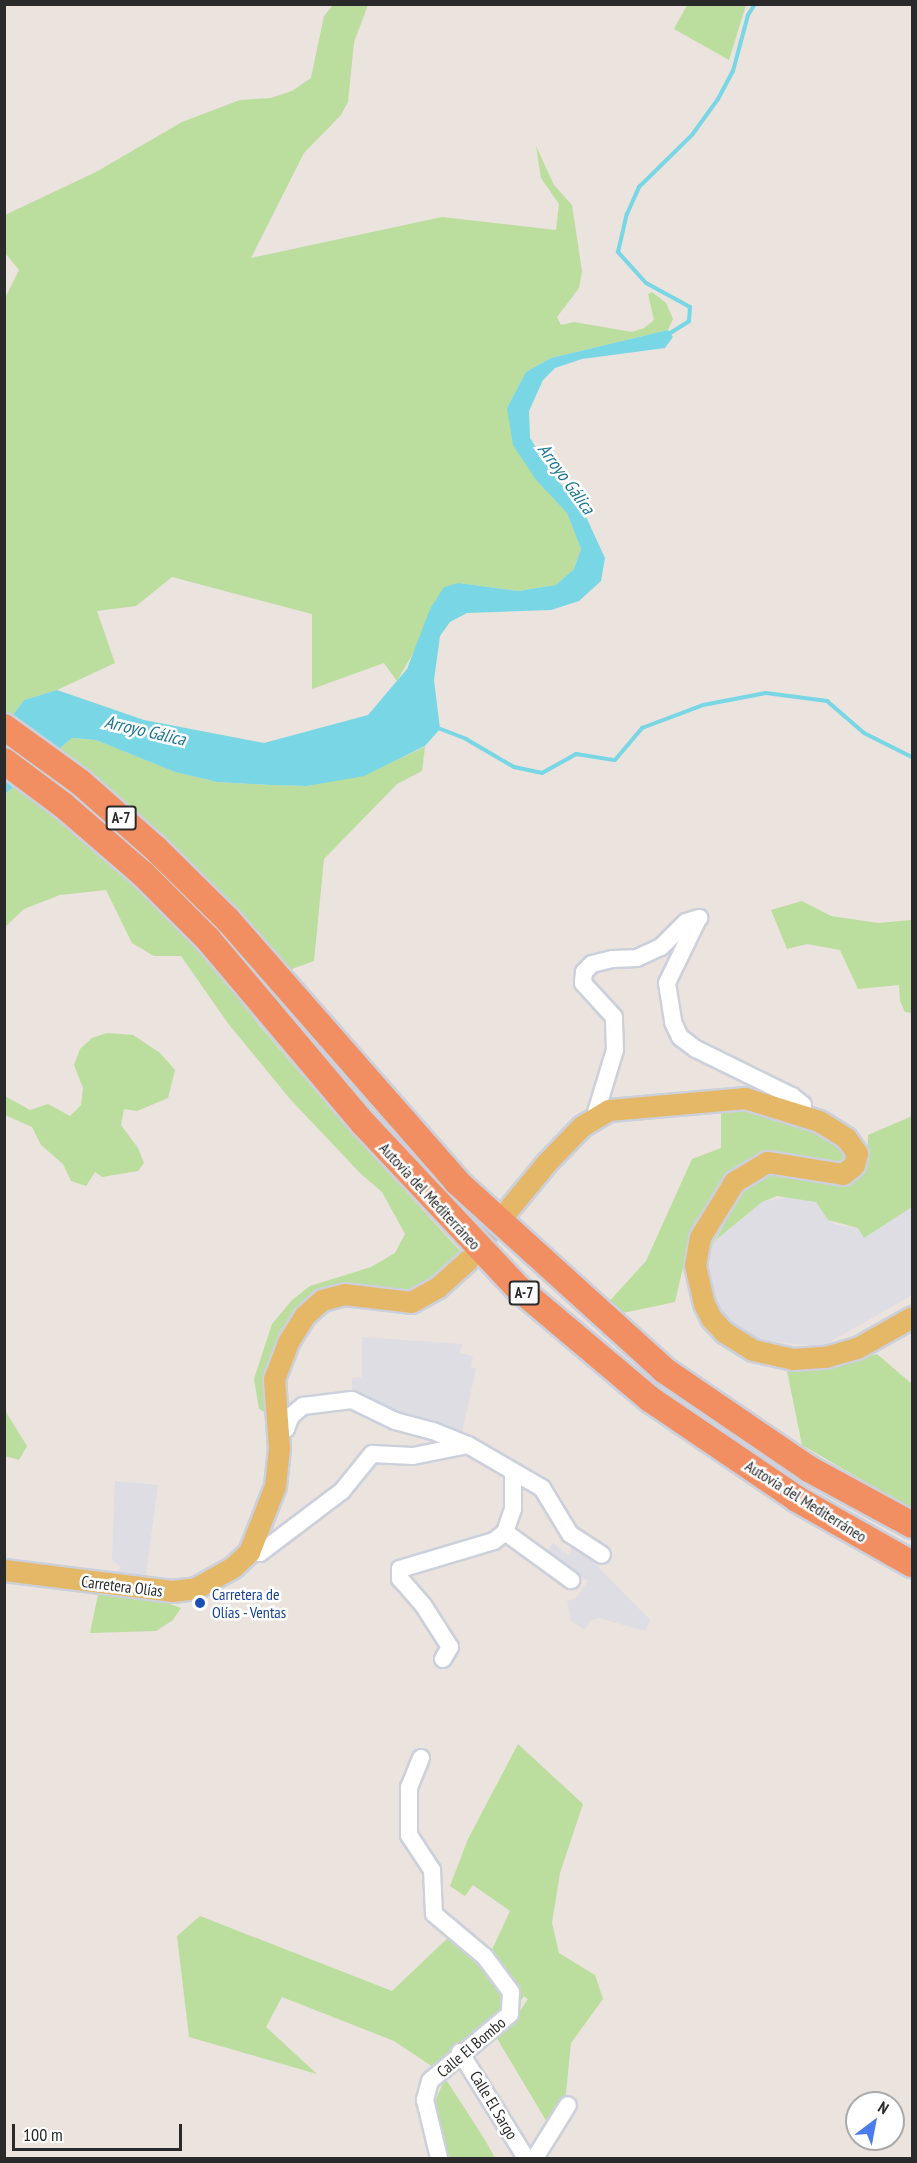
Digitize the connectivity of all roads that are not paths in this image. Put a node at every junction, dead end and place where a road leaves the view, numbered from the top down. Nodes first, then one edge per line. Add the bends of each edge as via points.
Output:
1 (4, 727) edge
2 (4, 761) edge
3 (800, 1114) junction
4 (594, 1119) junction
5 (506, 1212) tunnel mouth
6 (468, 1260) tunnel mouth
7 (912, 1317) edge
8 (278, 1430) junction
9 (468, 1445) junction
10 (513, 1473) junction
11 (912, 1525) edge
12 (505, 1532) junction
13 (249, 1552) junction
14 (602, 1555) dead end
15 (912, 1564) edge
16 (4, 1570) edge
17 (571, 1580) dead end
18 (443, 1659) dead end
19 (421, 1758) dead end
20 (460, 2052) junction
21 (568, 2105) dead end
22 (439, 2158) edge
23 (526, 2158) edge
24 (535, 2158) edge

1 - 11 highway, Autovía del Mediterráneo / A-7 via 80,782 228,920 457,1182 538,1260 664,1370 810,1469
2 - 15 highway, Autovía del Mediterráneo / A-7 via 63,804 135,866 208,939 437,1206 517,1287 650,1399 797,1499
3 - 4 main road via 745,1098 718,1098 678,1106 609,1110
3 - 4 street via 803,1105 792,1096 696,1049 680,1037 673,1022 667,983 687,934 699,918 686,922 661,947 637,958 592,964 584,972 584,983 614,1017 615,1050
3 - 7 main road via 846,1138 857,1153 854,1165 843,1174 767,1162 734,1182 700,1237 695,1265 711,1318 753,1350 793,1359 825,1357 857,1348
4 - 5 main road via 547,1162
6 - 8 main road via 438,1287 411,1302 344,1294 321,1300 304,1316 288,1342 274,1379
8 - 9 street via 286,1429 291,1416 303,1406 352,1400 395,1421
8 - 13 main road via 275,1486
9 - 10 street
9 - 13 street via 413,1456 372,1454 342,1491 260,1553
10 - 12 street via 513,1509
10 - 14 street via 542,1488 570,1534
12 - 17 street
12 - 18 street via 494,1540 400,1569 400,1579 423,1605 450,1647
13 - 16 main road, Carretera Olías via 233,1567 196,1588 172,1591
19 - 20 street, Calle El Bombo via 409,1788 409,1835 432,1870 434,1914 485,1957 511,1992 510,2014
20 - 22 street, Calle El Bombo via 437,2072 425,2100
20 - 23 street, Calle El Sargo
21 - 24 street

